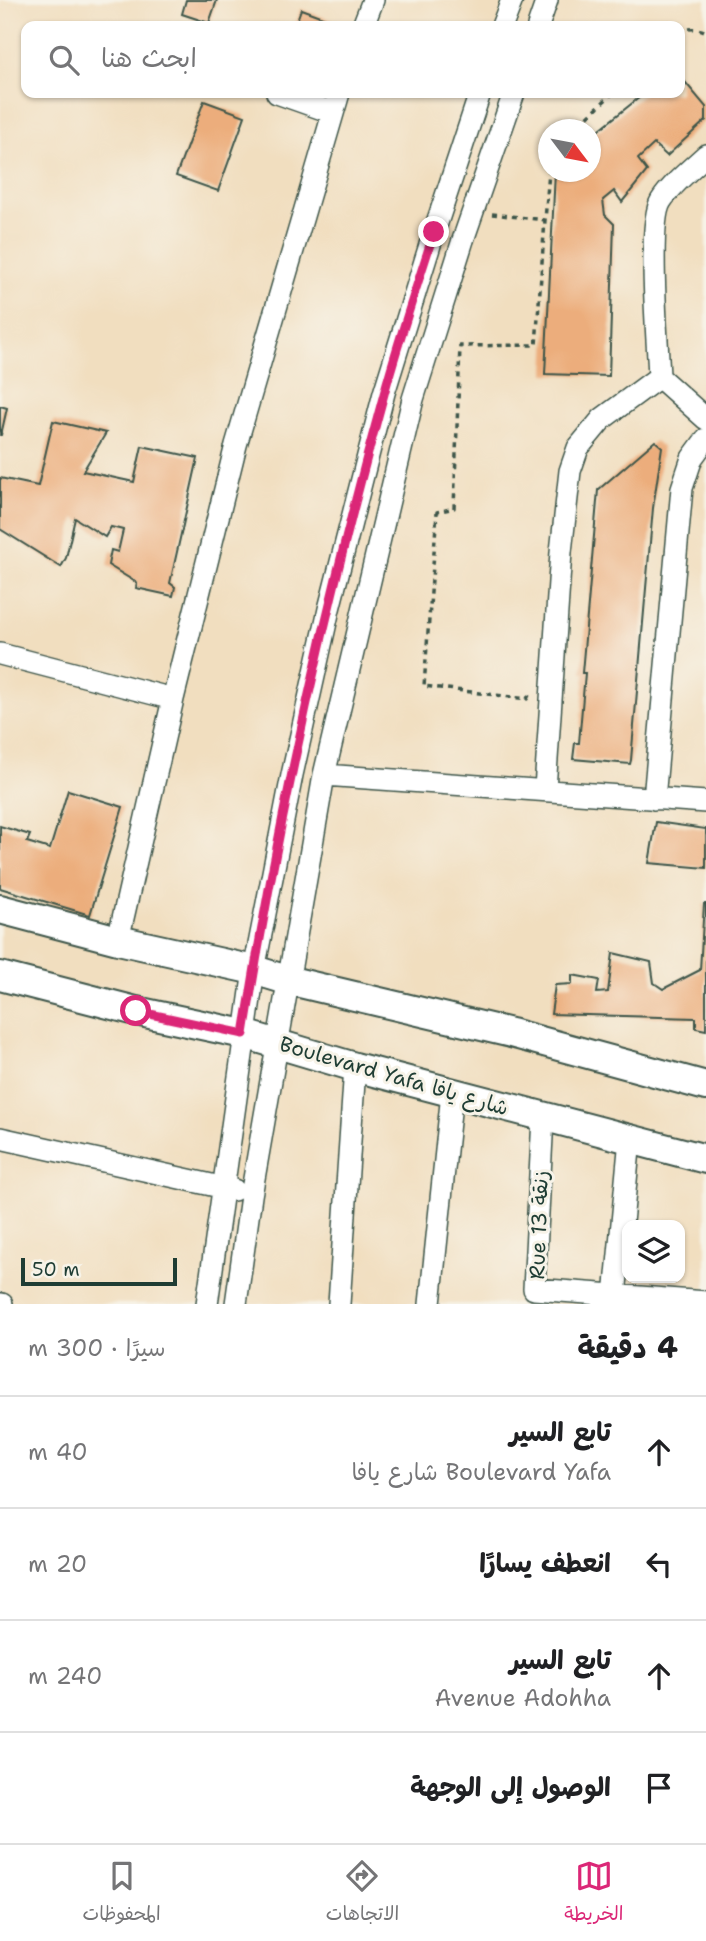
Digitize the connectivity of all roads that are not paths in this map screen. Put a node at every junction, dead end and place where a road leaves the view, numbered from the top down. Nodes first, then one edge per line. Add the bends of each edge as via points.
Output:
1 (373, 0) edge
2 (512, 0) edge
3 (547, 0) edge
4 (365, 21) edge
5 (504, 21) edge
6 (540, 21) edge
7 (306, 98) edge
8 (478, 98) edge
9 (512, 98) edge
10 (335, 103) edge
11 (706, 155) edge
12 (659, 377) junction
13 (706, 419) edge
14 (706, 439) edge
15 (0, 654) edge
16 (173, 699) junction
17 (324, 775) junction
18 (545, 789) junction
19 (654, 799) junction
20 (706, 802) edge
21 (0, 909) edge
22 (118, 940) junction
23 (254, 970) junction
24 (0, 976) edge
25 (287, 980) junction
26 (244, 1034) junction
27 (278, 1042) junction
28 (355, 1067) junction
29 (706, 1086) edge
30 (452, 1093) junction
31 (543, 1118) junction
32 (0, 1138) edge
33 (630, 1139) junction
34 (706, 1158) edge
35 (222, 1187) junction
36 (251, 1196) junction
37 (533, 1296) edge
38 (615, 1296) junction
39 (674, 1302) edge
40 (706, 1302) edge
41 (207, 1304) edge
42 (236, 1304) edge
43 (340, 1304) edge
44 (430, 1304) edge

1 - 4 street
2 - 5 street
3 - 6 street
7 - 10 street
8 - 23 street via 381,406 329,609
9 - 17 street via 413,399
10 - 16 street via 236,445
11 - 12 street via 660,202 654,231
12 - 13 street
12 - 18 street via 602,419 578,448 570,471
14 - 19 street via 692,458 682,488
15 - 16 street
16 - 22 street
17 - 18 street
17 - 25 street
18 - 19 street
19 - 20 street
21 - 22 street
22 - 23 street
23 - 25 street
23 - 26 street
24 - 26 street, Boulevard Yafa شارع يافا
25 - 27 street
25 - 29 street via 511,1033
26 - 27 street, Boulevard Yafa شارع يافا
26 - 35 street
27 - 28 street, Boulevard Yafa شارع يافا
27 - 36 street
28 - 30 street, Boulevard Yafa شارع يافا
28 - 43 street
30 - 31 street, Boulevard Yafa شارع يافا
30 - 44 street
31 - 33 street, Boulevard Yafa شارع يافا
31 - 37 street, Rue 13 زنقة
32 - 35 street
33 - 34 street, Boulevard Yafa شارع يافا
33 - 38 street
35 - 36 street
35 - 41 street
36 - 42 street
37 - 38 street, Rue 13 زنقة
38 - 39 street, Rue 13 زنقة
39 - 40 street, Rue 13 زنقة

